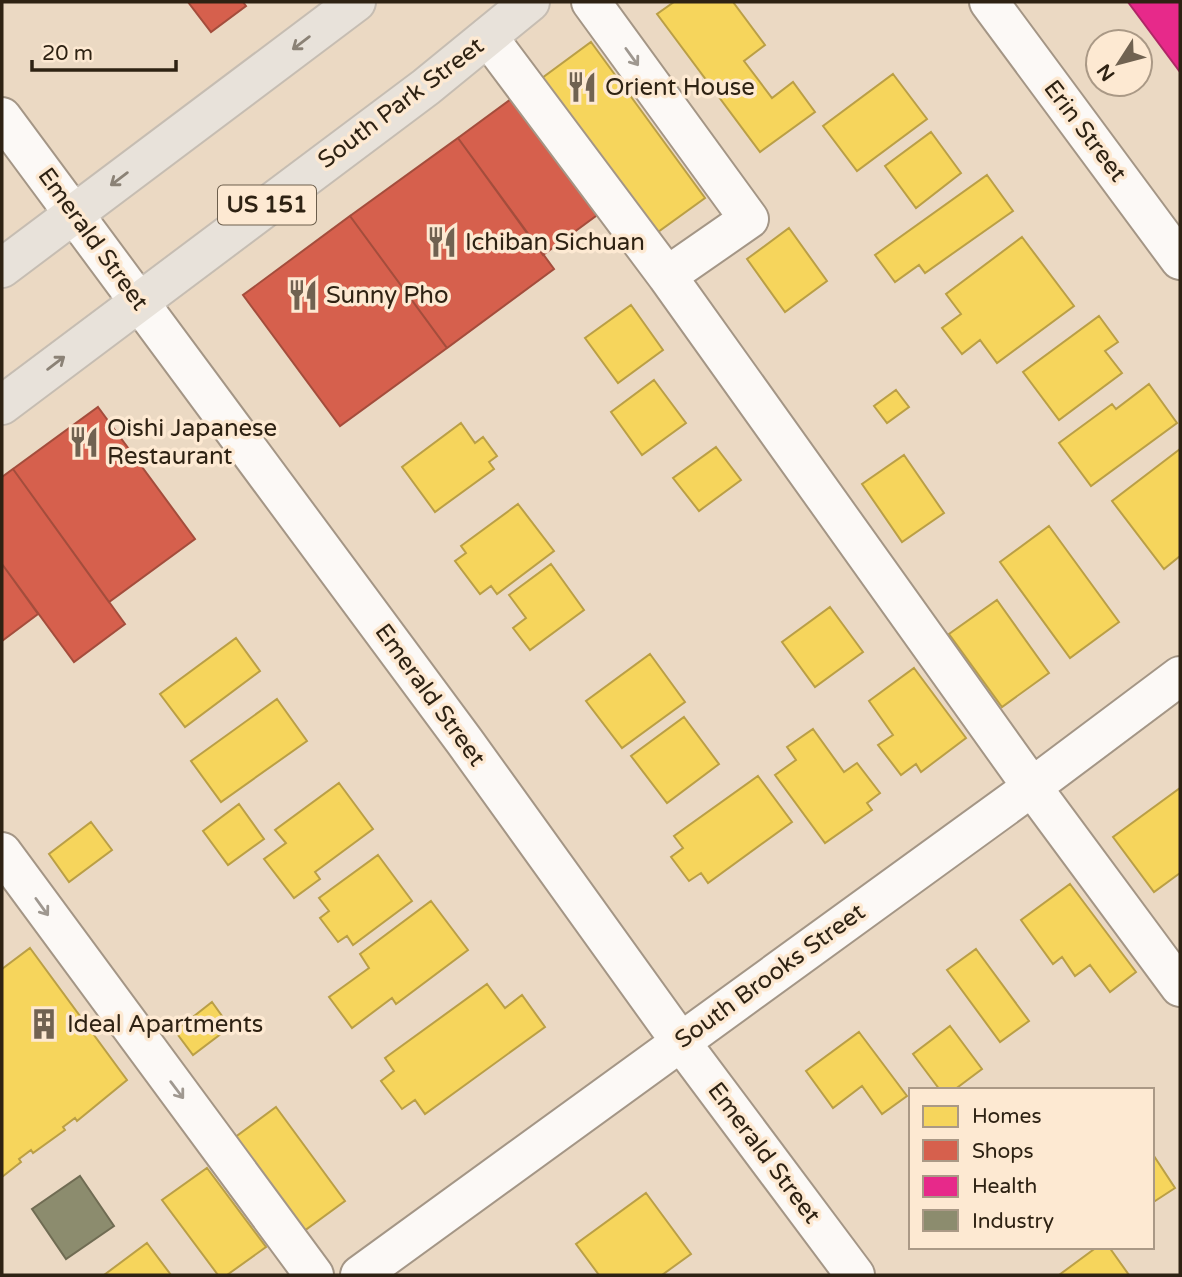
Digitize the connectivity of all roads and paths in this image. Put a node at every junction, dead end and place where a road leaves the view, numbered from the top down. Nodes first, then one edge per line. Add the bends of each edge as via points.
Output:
1 (356, 2) edge
2 (530, 2) edge
3 (592, 2) edge
4 (989, 2) edge
5 (488, 37) junction
6 (2, 117) edge
7 (73, 214) junction
8 (1180, 260) edge
9 (2, 268) edge
10 (667, 276) junction
11 (139, 302) junction
12 (2, 405) edge
13 (1180, 676) edge
14 (1032, 787) junction
15 (2, 852) edge
16 (1180, 987) edge
17 (680, 1041) junction
18 (314, 1275) edge
19 (360, 1275) edge
20 (855, 1275) edge

1 -> 7 main road
2 - 5 main road, South Park Street / US 151
3 -> 10 street via 749,219
4 - 8 street, Erin Street
5 - 10 street
5 - 11 main road, South Park Street / US 151
6 - 7 street, Emerald Street
7 - 9 main road
7 - 11 street, Emerald Street
10 - 14 street
12 -> 11 main road, South Park Street / US 151
11 - 17 street, Emerald Street
13 - 14 street, South Brooks Street
14 - 16 street
14 - 17 street, South Brooks Street
15 -> 18 street
17 - 19 street, South Brooks Street
17 - 20 street, Emerald Street

